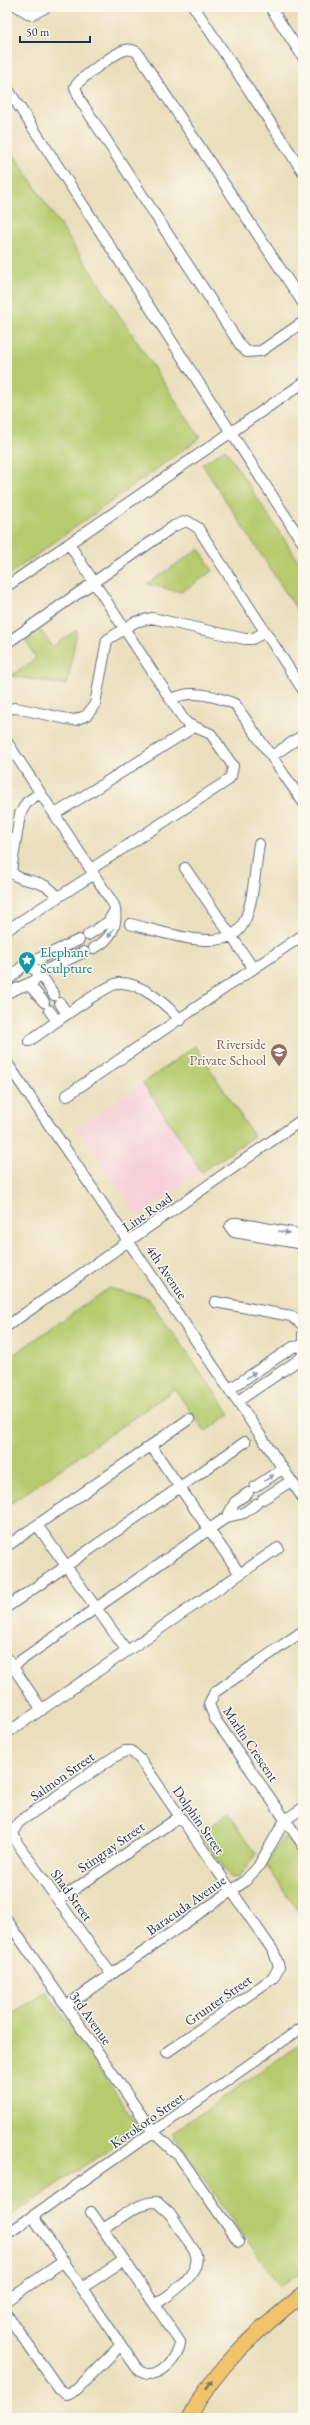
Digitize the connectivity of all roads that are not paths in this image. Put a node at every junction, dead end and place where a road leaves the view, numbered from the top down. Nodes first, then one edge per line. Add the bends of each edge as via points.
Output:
1 (18, 7) edge
2 (47, 7) edge
3 (194, 7) edge
4 (270, 7) edge
5 (303, 57) edge
6 (7, 88) edge
7 (303, 172) edge
8 (303, 303) edge
9 (303, 324) edge
10 (303, 383) edge
11 (230, 432) junction
12 (303, 543) edge
13 (69, 544) junction
14 (94, 581) junction
15 (7, 586) edge
16 (125, 628) junction
17 (265, 632) junction
18 (7, 643) edge
19 (303, 690) edge
20 (172, 699) junction
21 (7, 709) edge
22 (194, 727) junction
23 (303, 735) edge
24 (7, 742) edge
25 (272, 756) junction
26 (40, 793) junction
27 (303, 802) edge
28 (54, 814) junction
29 (259, 844) dead end
30 (185, 868) dead end
31 (92, 871) junction
32 (57, 897) junction
33 (115, 910) junction
34 (130, 924) dead end
35 (7, 930) edge
36 (303, 935) edge
37 (232, 936) junction
38 (23, 966) junction
39 (254, 968) junction
40 (40, 975) junction
41 (7, 981) edge
42 (24, 986) junction
43 (7, 993) edge
44 (67, 1014) junction
45 (181, 1020) junction
46 (57, 1021) junction
47 (29, 1041) dead end
48 (7, 1063) edge
49 (66, 1096) dead end
50 (303, 1119) edge
51 (303, 1235) edge
52 (129, 1242) junction
53 (303, 1244) edge
54 (215, 1302) dead end
55 (303, 1325) edge
56 (7, 1326) edge
57 (303, 1334) edge
58 (303, 1346) edge
59 (303, 1354) edge
60 (230, 1389) junction
61 (238, 1401) junction
62 (189, 1419) dead end
63 (245, 1442) dead end
64 (151, 1446) junction
65 (282, 1468) junction
66 (291, 1481) junction
67 (180, 1487) junction
68 (303, 1498) edge
69 (228, 1517) junction
70 (36, 1525) junction
71 (210, 1530) junction
72 (7, 1546) edge
73 (278, 1548) dead end
74 (66, 1566) junction
75 (240, 1574) junction
76 (7, 1607) edge
77 (96, 1608) junction
78 (303, 1631) edge
79 (126, 1652) junction
80 (9, 1665) edge
81 (42, 1710) junction
82 (7, 1734) edge
83 (131, 1751) joint
84 (303, 1808) edge
85 (179, 1817) junction
86 (286, 1820) junction
87 (13, 1832) joint
88 (303, 1845) edge
89 (231, 1891) junction
90 (59, 1900) junction
91 (7, 1920) edge
92 (279, 1966) joint
93 (111, 1974) junction
94 (66, 2006) junction
95 (303, 2027) edge
96 (167, 2052) dead end
97 (153, 2132) junction
98 (91, 2212) dead end
99 (33, 2217) junction
100 (103, 2229) junction
101 (7, 2234) edge
102 (239, 2242) dead end
103 (124, 2260) junction
104 (64, 2261) junction
105 (82, 2288) junction
106 (303, 2294) edge
107 (7, 2300) edge
108 (155, 2305) junction
109 (7, 2315) edge
110 (121, 2345) junction
111 (189, 2418) edge

1 - 2 street via 31,15
3 - 7 street
4 - 5 street
6 - 11 street
8 - 9 street via 137,52 122,52 80,80 75,87 80,100 241,346 247,352 261,351
10 - 11 street
11 - 12 street
11 - 13 street
13 - 14 street
13 - 15 street
14 - 16 street
14 - 17 street via 174,526 187,521 193,523
14 - 18 street
16 - 17 street via 143,618 152,618 245,640
16 - 20 street
16 - 21 street via 107,640 95,704 87,714 75,720 16,708
17 - 19 street
20 - 22 street via 184,720
20 - 25 street via 180,694 191,693 235,704
22 - 28 street
22 - 31 street via 211,734 217,741 233,766 231,776
23 - 25 street
24 - 26 street
25 - 27 street
26 - 28 street
26 - 32 street via 21,810 11,871 18,877 45,885
28 - 31 street
29 - 37 street via 247,914 241,928
30 - 37 street
31 - 32 street
31 - 33 street
32 - 35 street
33 - 38 street via 108,922
33 -> 40 street via 114,927 108,938
34 - 37 street via 198,940 214,941
36 - 39 street
37 - 39 street
38 - 40 street via 30,966
38 - 41 street
39 - 45 street
40 - 42 street
40 - 44 street
42 - 43 street
42 - 46 street via 32,987
44 - 45 street via 113,984 122,983 158,998
44 - 46 street
45 - 49 street
46 - 47 street
48 - 52 street, 4th Avenue
50 - 52 street, Line Road
53 -> 51 street via 257,1232
52 - 56 street, Line Road
52 - 60 street, 4th Avenue
54 - 55 street via 291,1316
57 - 58 street
60 -> 58 street via 293,1347
59 - 61 street via 300,1359
60 - 61 street, 4th Avenue
61 - 65 street, 4th Avenue
62 - 64 street
63 - 67 street
64 - 67 street
64 - 70 street
65 - 66 street, 4th Avenue
69 -> 65 street via 235,1502
66 - 68 street, 4th Avenue
66 - 69 street via 244,1512
67 - 71 street
67 - 74 street
69 - 71 street
70 - 72 street
70 - 74 street
71 - 75 street
71 - 77 street
73 - 75 street
74 - 76 street
74 - 77 street
75 - 79 street
77 - 79 street
77 - 80 street
78 - 86 street, Marlin Crescent via 214,1692 209,1704 215,1719
79 - 81 street
80 - 81 street
81 - 82 street
83 - 85 street, Dolphin Street via 140,1759
83 - 87 street, Salmon Street via 120,1753 19,1822
84 - 86 street, Baracuda Avenue
85 - 89 street, Dolphin Street
85 - 90 street, Stingray Street
86 - 88 street, Marlin Crescent
86 - 89 street, Baracuda Avenue via 258,1867
87 - 90 street, Shad Street via 17,1843
89 - 92 street, Dolphin Street via 274,1952
89 - 93 street, Baracuda Avenue
90 - 93 street, Shad Street
91 - 94 street, 3rd Avenue
92 - 96 street, Grunter Street via 273,1978
93 - 94 street, Baracuda Avenue
94 - 97 street, 3rd Avenue
95 - 97 street, Korokoro Street
97 - 99 street, Korokoro Street
97 - 102 street, 3rd Avenue via 179,2156
98 - 100 street
99 - 101 street, Korokoro Street
99 - 104 street
100 - 103 street
100 - 108 street via 151,2202 157,2202 170,2214 195,2252 197,2263 193,2272 177,2288
103 - 105 street
103 - 108 street
104 - 105 street
104 - 107 street
105 - 110 street
111 -> 106 highway via 211,2382 241,2347
108 - 110 street via 180,2342 178,2354 166,2366 150,2374 136,2367
109 - 110 street via 59,2389 67,2394 76,2390

